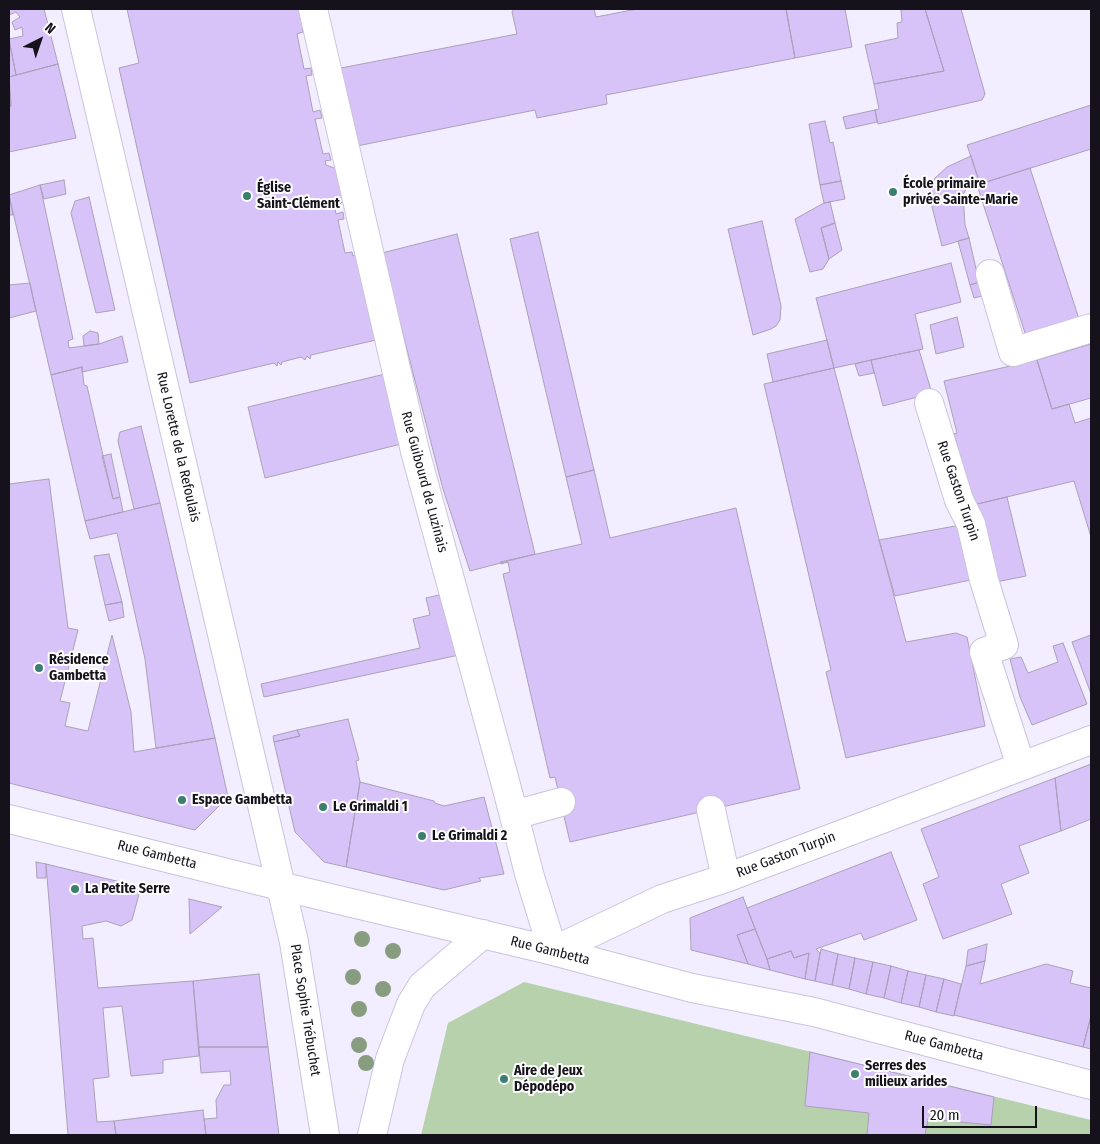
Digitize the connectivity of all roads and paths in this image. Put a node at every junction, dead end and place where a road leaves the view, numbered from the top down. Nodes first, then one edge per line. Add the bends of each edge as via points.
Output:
1 (76, 9) edge
2 (313, 9) edge
3 (990, 274) dead end
4 (1091, 328) edge
5 (928, 402) dead end
6 (1091, 740) edge
7 (1021, 766) junction
8 (561, 802) dead end
9 (711, 810) dead end
10 (514, 816) junction
11 (9, 819) edge
12 (726, 878) junction
13 (280, 886) junction
14 (483, 934) junction
15 (554, 951) junction
16 (1091, 1085) edge
17 (325, 1135) edge
18 (372, 1135) edge

1 - 13 street, Rue Lorette de la Refoulais
2 - 10 street, Rue Guibourd de Luzinais via 415,451
3 - 4 street via 1013,352
5 - 7 street, Rue Gaston Turpin via 959,500 971,524 1004,646 984,652
6 - 7 street, Rue Gaston Turpin
7 - 12 street, Rue Gaston Turpin
8 - 10 street
9 - 12 street
10 - 15 street, Rue Guibourd de Luzinais via 531,884
11 - 13 street, Rue Gambetta
12 - 15 street, Rue Gaston Turpin via 662,899
13 - 14 street, Rue Gambetta
13 - 17 street, Place Sophie Trébuchet via 298,958
14 - 15 street, Rue Gambetta
14 - 18 street via 422,986 411,1004 390,1060
15 - 16 street, Rue Gambetta via 692,988 814,1012

